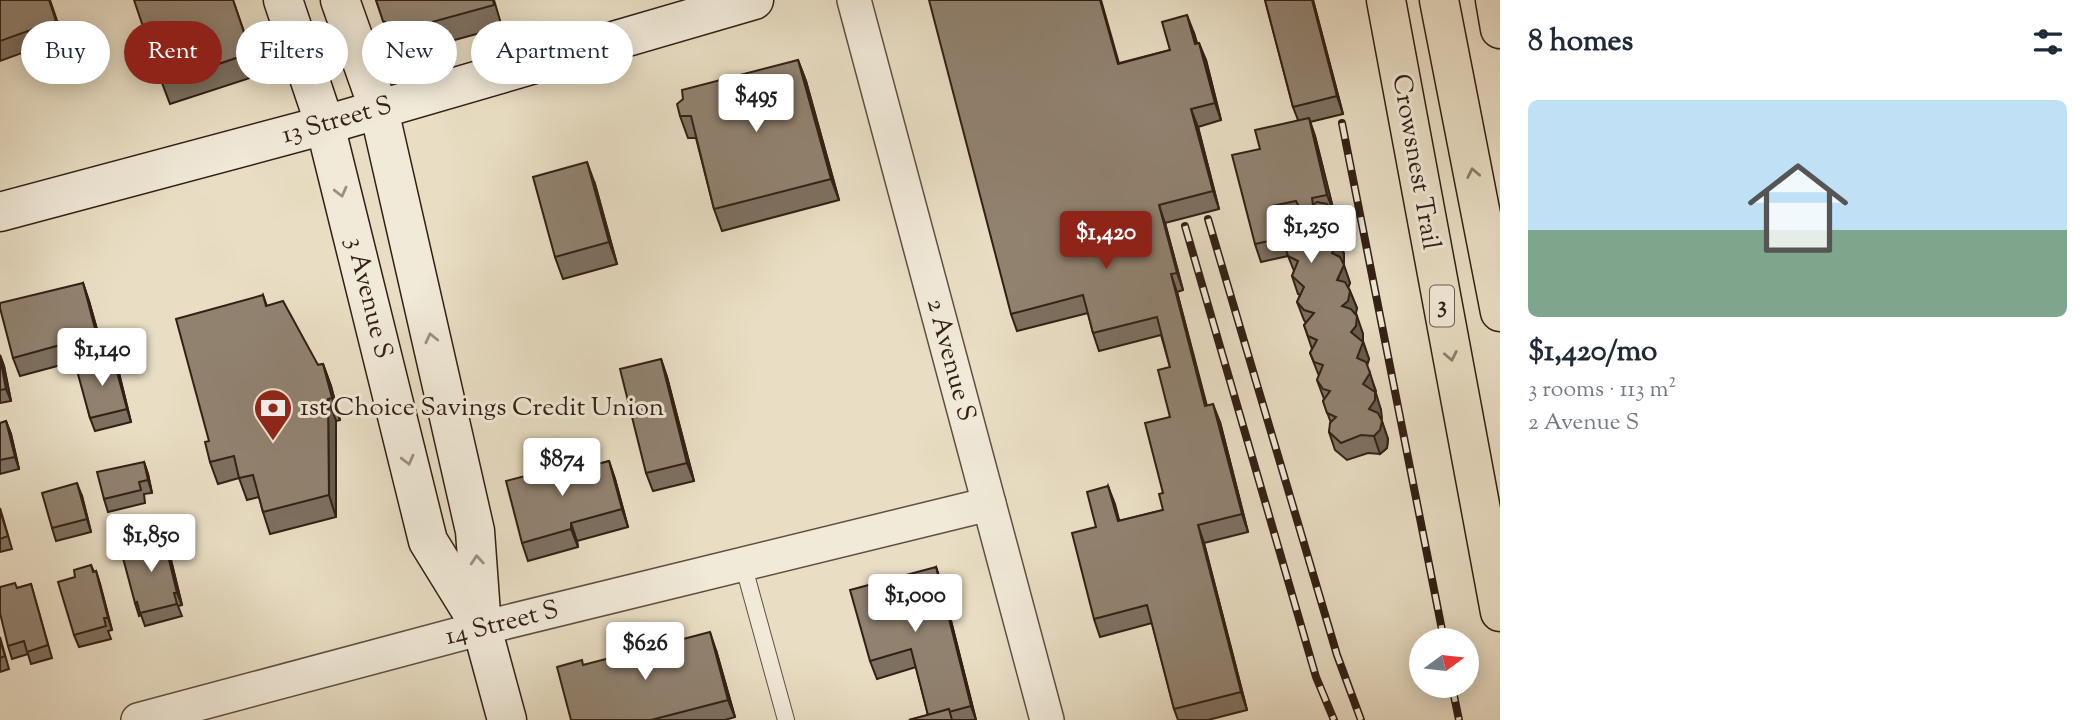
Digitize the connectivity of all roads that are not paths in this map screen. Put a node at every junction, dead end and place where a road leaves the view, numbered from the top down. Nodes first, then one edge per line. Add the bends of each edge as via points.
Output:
1 (283, 0) edge
2 (340, 0) edge
3 (754, 0) edge
4 (854, 0) edge
5 (1386, 0) edge
6 (1439, 0) edge
7 (1495, 0) edge
8 (1500, 29) edge
9 (379, 110) junction
10 (325, 125) junction
11 (0, 212) edge
12 (1500, 313) edge
13 (989, 504) junction
14 (743, 564) junction
15 (1500, 612) edge
16 (482, 628) junction
17 (138, 720) edge
18 (507, 720) edge
19 (786, 720) edge
20 (1047, 720) edge

1 - 10 main road, 3 Avenue S
2 - 9 main road, 3 Avenue S
3 - 9 main road, 13 Street S
4 - 13 street, 2 Avenue S
5 -> 15 highway, Crowsnest Trail / 3
12 -> 6 highway, Crowsnest Trail
7 - 8 highway
9 - 10 main road, 13 Street S
16 -> 9 main road, 3 Avenue S via 475,531
10 - 11 main road, 13 Street S
10 -> 16 main road, 3 Avenue S via 428,541
13 - 14 street, 14 Street S
13 - 20 street, 2 Avenue S
14 - 16 street, 14 Street S
14 - 19 lane
16 - 17 street, 14 Street S
16 - 18 main road, 3 Avenue S

